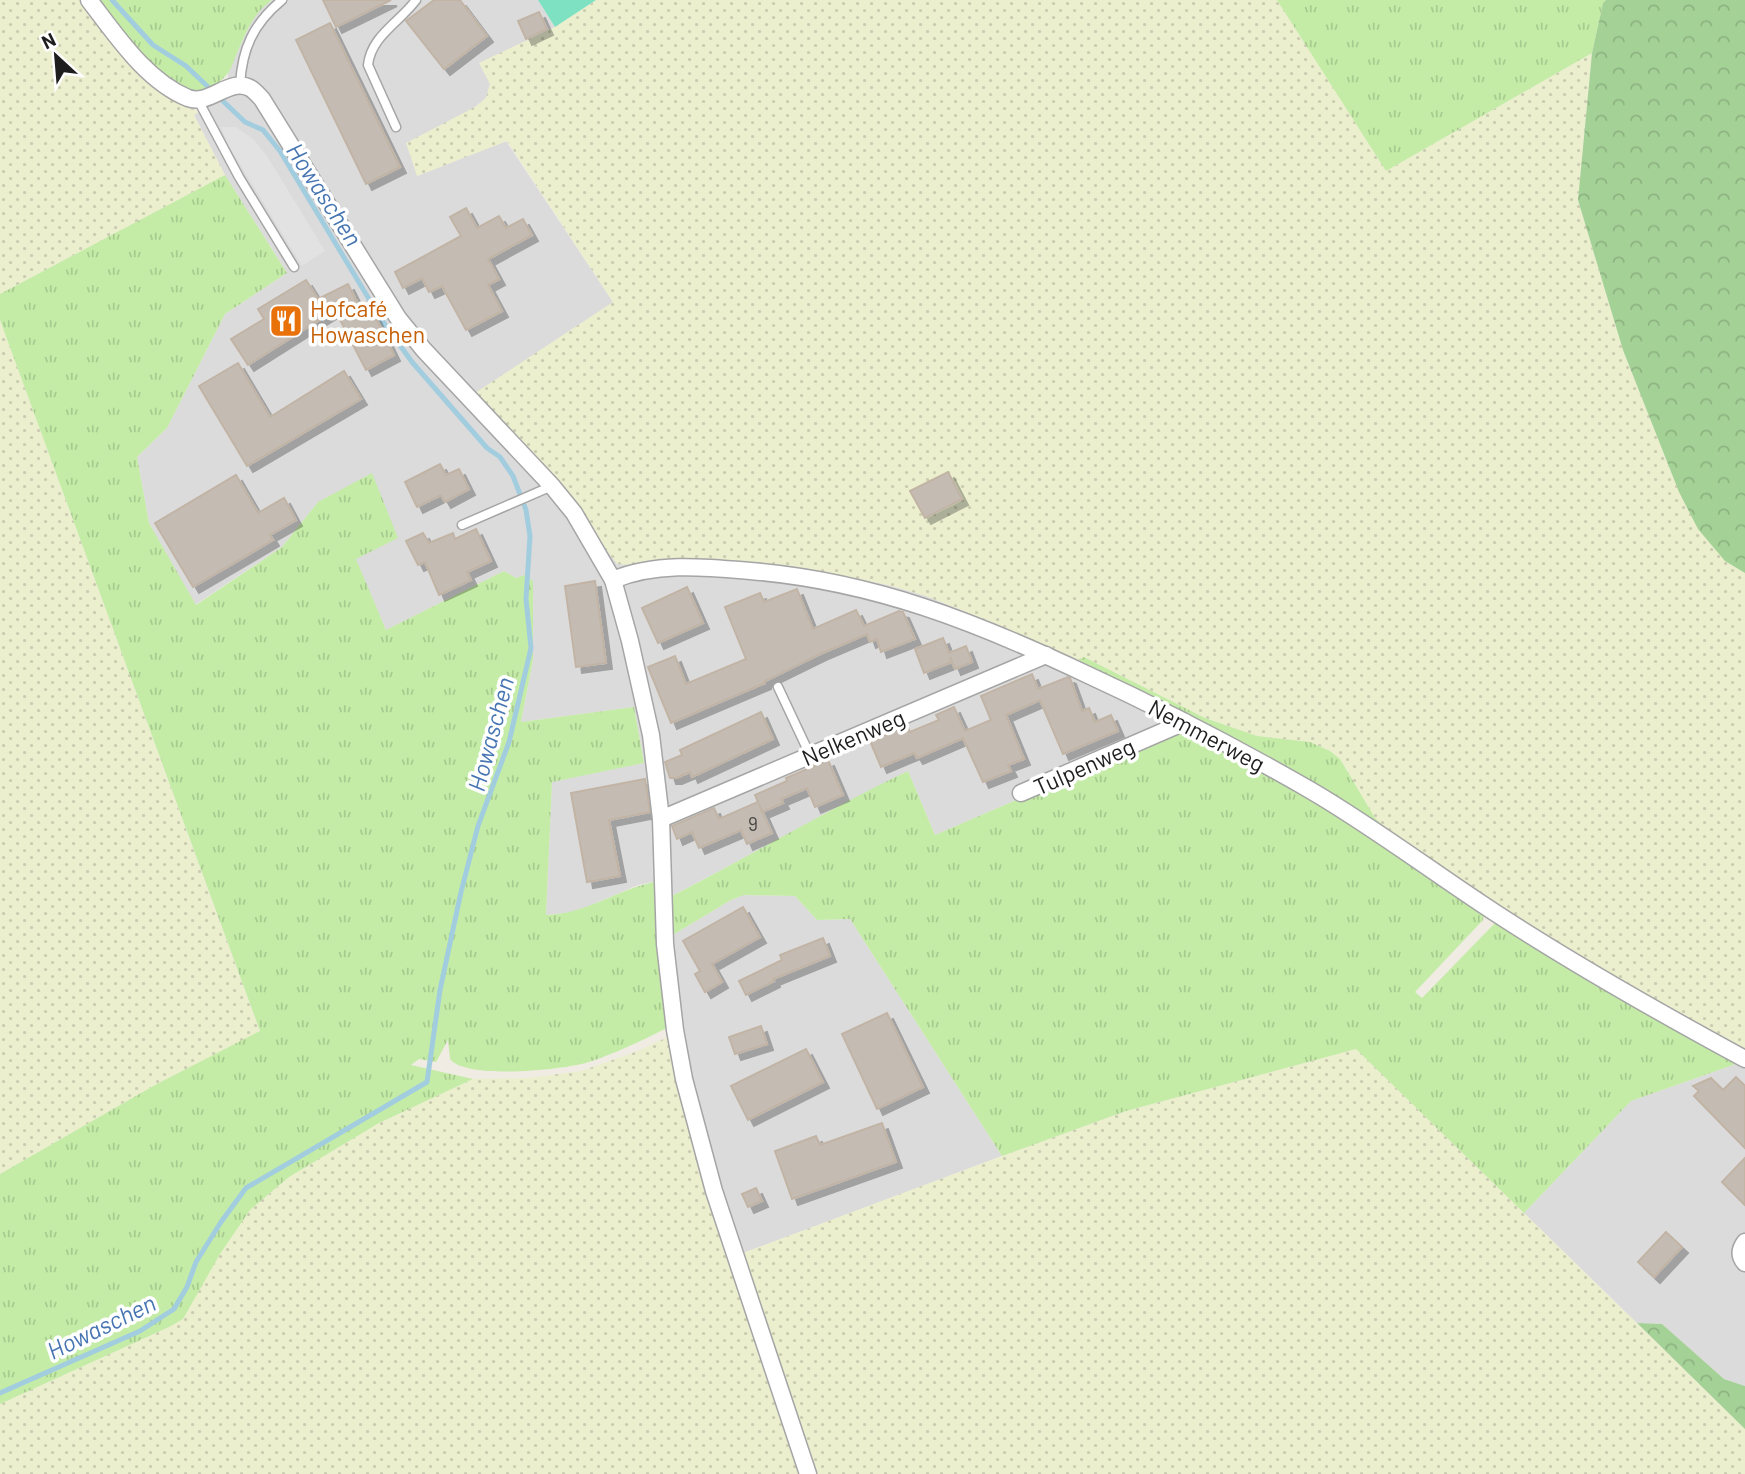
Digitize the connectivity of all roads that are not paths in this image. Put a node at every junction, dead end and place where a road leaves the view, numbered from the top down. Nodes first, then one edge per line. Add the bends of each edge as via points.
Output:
1 (89, 0) edge
2 (282, 0) edge
3 (416, 0) edge
4 (233, 87) junction
5 (201, 99) junction
6 (396, 127) dead end
7 (294, 267) dead end
8 (552, 486) junction
9 (462, 525) dead end
10 (613, 580) junction
11 (1046, 655) junction
12 (778, 687) dead end
13 (1185, 722) junction
14 (810, 755) junction
15 (1021, 793) dead end
16 (661, 819) junction
17 (1745, 1059) edge
18 (1745, 1242) edge
19 (1745, 1263) edge
20 (808, 1474) edge

1 - 5 street via 151,73 190,99
2 - 4 lane via 267,13 250,41
3 - 6 lane via 369,55 368,65
4 - 5 street
4 - 8 street via 250,88 262,99 398,318
5 - 7 lane via 239,177
8 - 9 lane
8 - 10 street via 574,513
10 - 11 street, Nemmerweg via 642,570 719,568 832,582 940,611
10 - 16 street via 651,735
11 - 13 street, Nemmerweg
11 - 14 street, Nelkenweg
12 - 14 lane
13 - 15 street, Tulpenweg
13 - 17 street, Nemmerweg via 1313,792 1497,914 1649,1007
14 - 16 street, Nelkenweg
16 - 20 street via 665,944 684,1079 714,1191
18 - 19 street via 1740,1251

